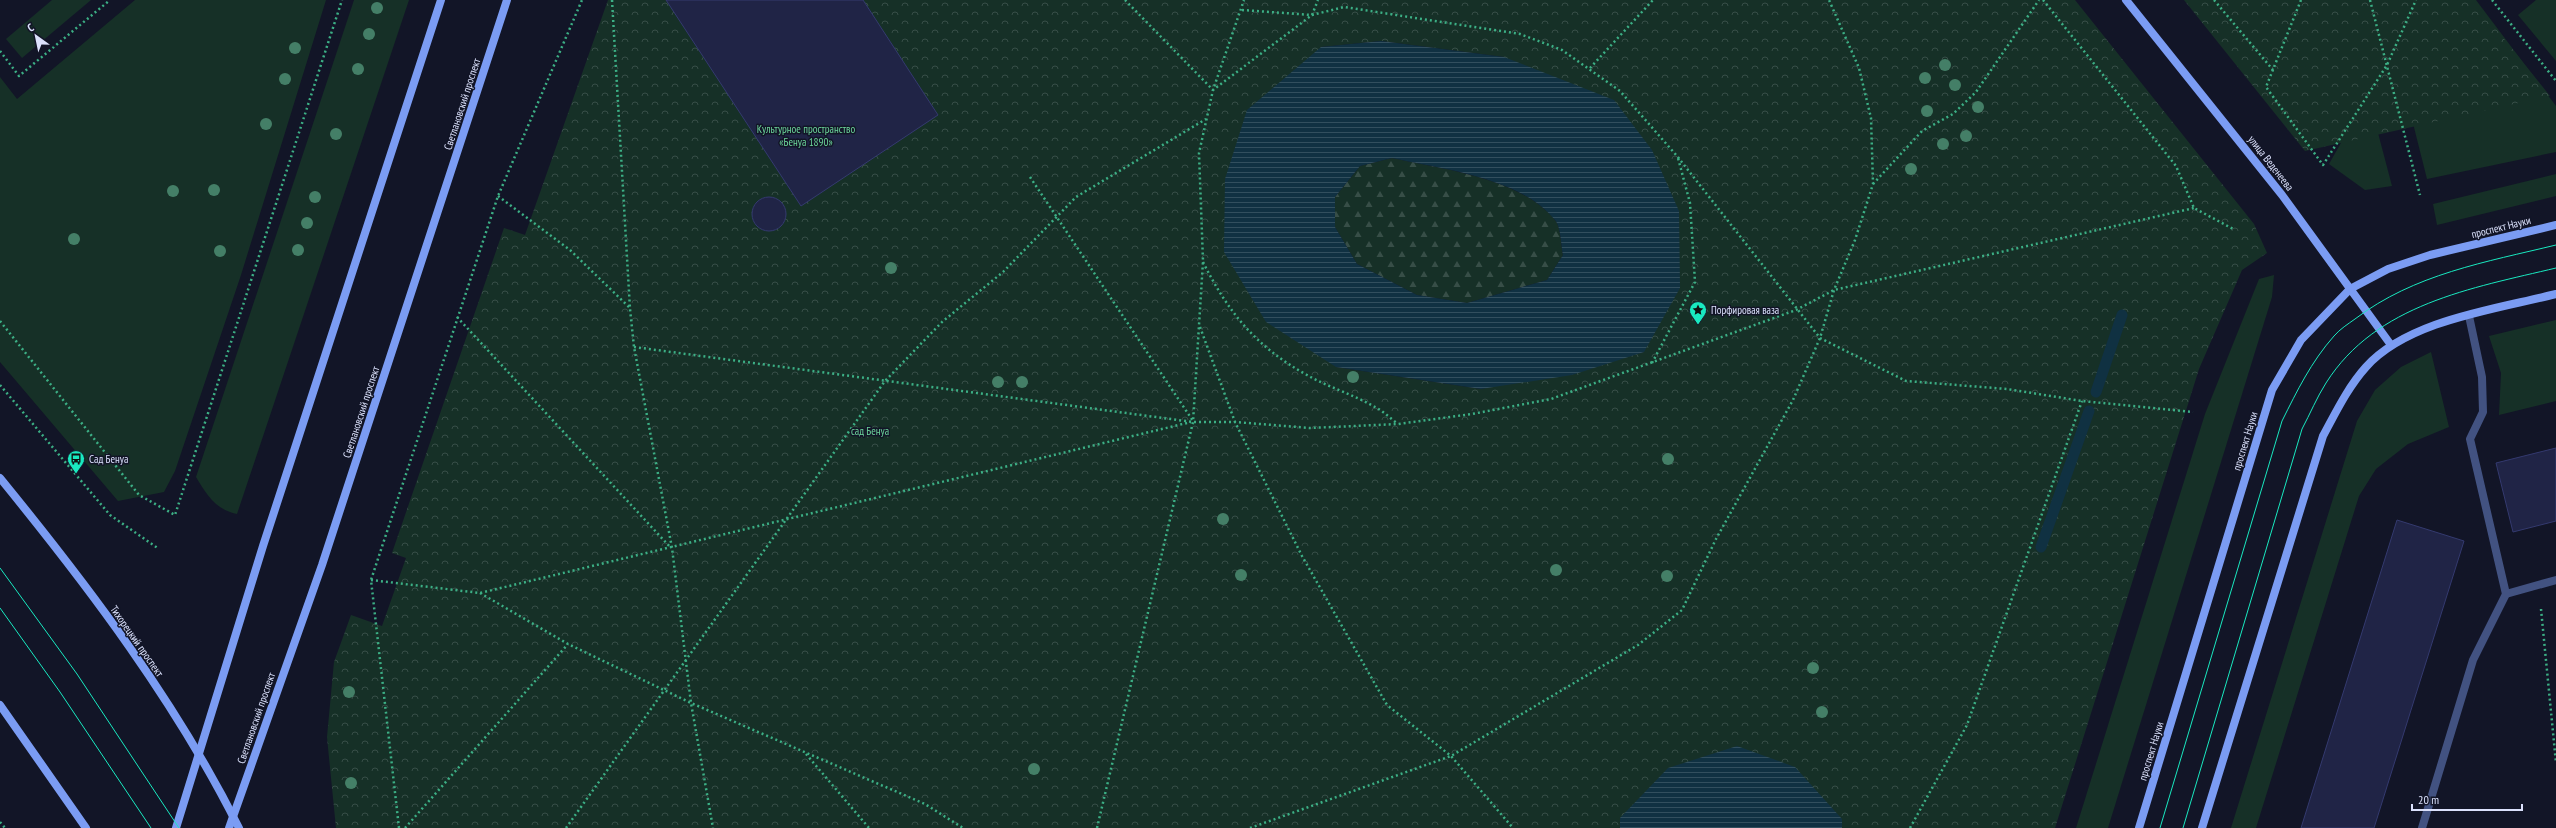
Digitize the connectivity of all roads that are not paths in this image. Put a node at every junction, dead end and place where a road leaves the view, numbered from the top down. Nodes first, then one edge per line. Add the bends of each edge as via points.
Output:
1 (441, 0) edge
2 (507, 0) edge
3 (2126, 0) edge
4 (2556, 224) edge
5 (2350, 289) junction
6 (2556, 294) edge
7 (2469, 316) junction
8 (2391, 345) junction
9 (0, 478) edge
10 (2556, 580) edge
11 (2506, 594) junction
12 (0, 705) edge
13 (198, 751) junction
14 (233, 816) junction
15 (86, 828) edge
16 (176, 828) edge
17 (229, 828) edge
18 (239, 828) edge
19 (2139, 828) edge
20 (2202, 828) edge
21 (2422, 828) edge

1 - 13 main road
2 - 14 main road, Светлановский проспект via 324,557
3 - 5 main road, улица Веденеева via 2282,195
4 - 5 main road, проспект Науки via 2430,255 2388,269
5 - 8 main road, улица Веденеева
5 - 19 main road, проспект Науки via 2301,340 2272,390
6 - 7 main road
7 - 8 main road via 2417,331
7 - 11 lane via 2482,377 2483,412 2470,439
8 - 20 main road via 2367,366 2348,391 2323,436
9 - 13 main road, Тихорецкий проспект via 121,637
10 - 11 lane
11 - 21 lane via 2473,660
12 - 15 main road
13 - 14 main road, Тихорецкий проспект
13 - 16 main road
14 - 17 main road, Светлановский проспект
14 - 18 main road, Тихорецкий проспект

